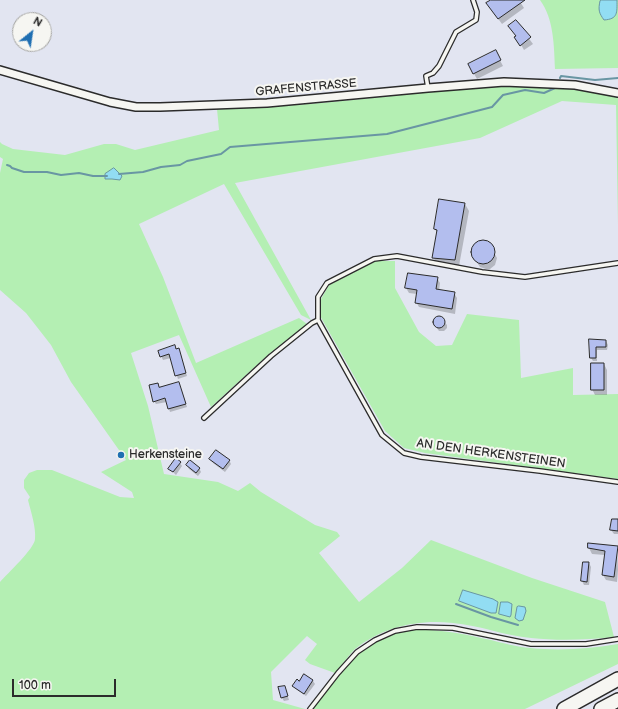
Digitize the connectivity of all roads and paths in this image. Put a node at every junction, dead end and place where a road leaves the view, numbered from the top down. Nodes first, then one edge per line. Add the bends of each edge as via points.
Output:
1 (473, 0) edge
2 (0, 70) edge
3 (428, 88) junction
4 (618, 93) edge
5 (618, 263) edge
6 (318, 320) junction
7 (204, 418) dead end
8 (618, 482) edge
9 (618, 639) edge
10 (618, 679) edge
11 (618, 700) edge
12 (310, 709) edge
13 (564, 709) edge
14 (601, 709) edge

1 - 3 lane via 477,12 476,20 456,32 439,66 426,76
2 - 3 street, GRAFENSTRASSE via 110,102 136,107 267,103
3 - 4 street, GRAFENSTRASSE via 504,82 575,85
5 - 6 lane, AN DEN HERKENSTEINEN via 525,277 482,272 397,256 374,259 327,283 318,297
6 - 7 lane via 271,356
6 - 8 lane, AN DEN HERKENSTEINEN via 382,435 404,453
9 - 12 lane via 586,644 531,644 453,628 417,627 395,631 374,640 357,652
10 - 13 highway
11 - 14 highway

